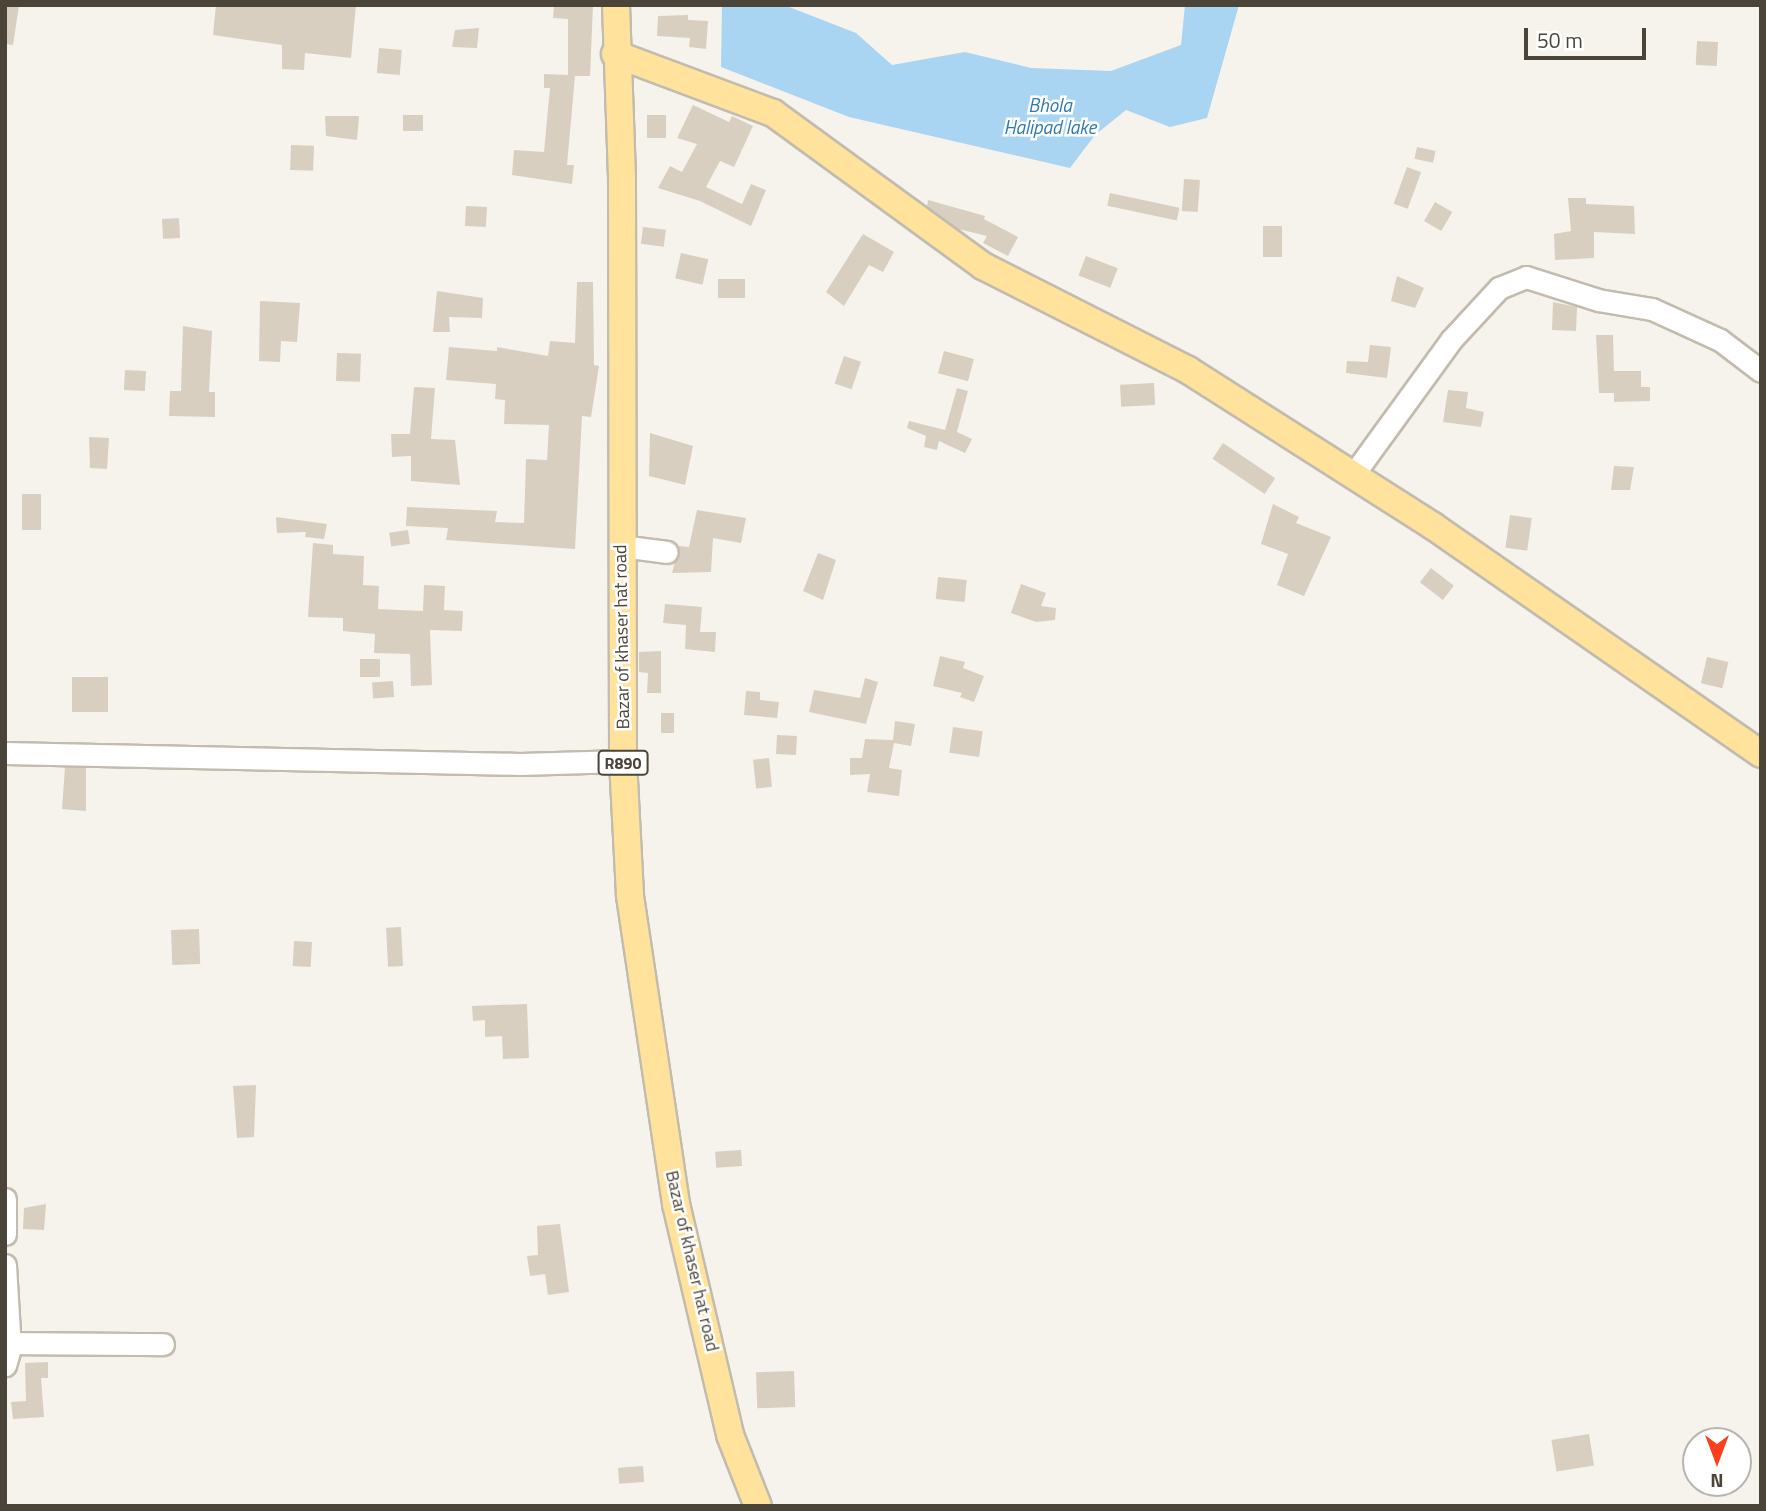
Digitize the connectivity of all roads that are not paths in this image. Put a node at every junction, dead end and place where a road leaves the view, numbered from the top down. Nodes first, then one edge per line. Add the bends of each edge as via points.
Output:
1 (616, 5) edge
2 (615, 54) junction
3 (1761, 371) edge
4 (1353, 475) junction
5 (621, 546) junction
6 (667, 552) dead end
7 (5, 752) edge
8 (1761, 754) edge
9 (623, 761) junction
10 (5, 1199) edge
11 (5, 1234) edge
12 (5, 1265) edge
13 (10, 1343) junction
14 (163, 1343) dead end
15 (5, 1365) edge
16 (758, 1506) edge

1 - 2 main road, Bazar of khaser hat road / R890
2 - 4 main road via 773,113 983,266 1188,370
2 - 5 main road, Bazar of khaser hat road / R890 via 622,192
3 - 4 street via 1720,340 1652,309 1598,300 1525,277 1499,288 1451,340
4 - 8 main road
5 - 6 street
5 - 9 main road, Bazar of khaser hat road / R890
7 - 9 street via 520,764
9 - 16 main road, Bazar of khaser hat road / R890 via 630,896 676,1204 730,1435
10 - 11 street
12 - 13 street
13 - 14 street
13 - 15 street

